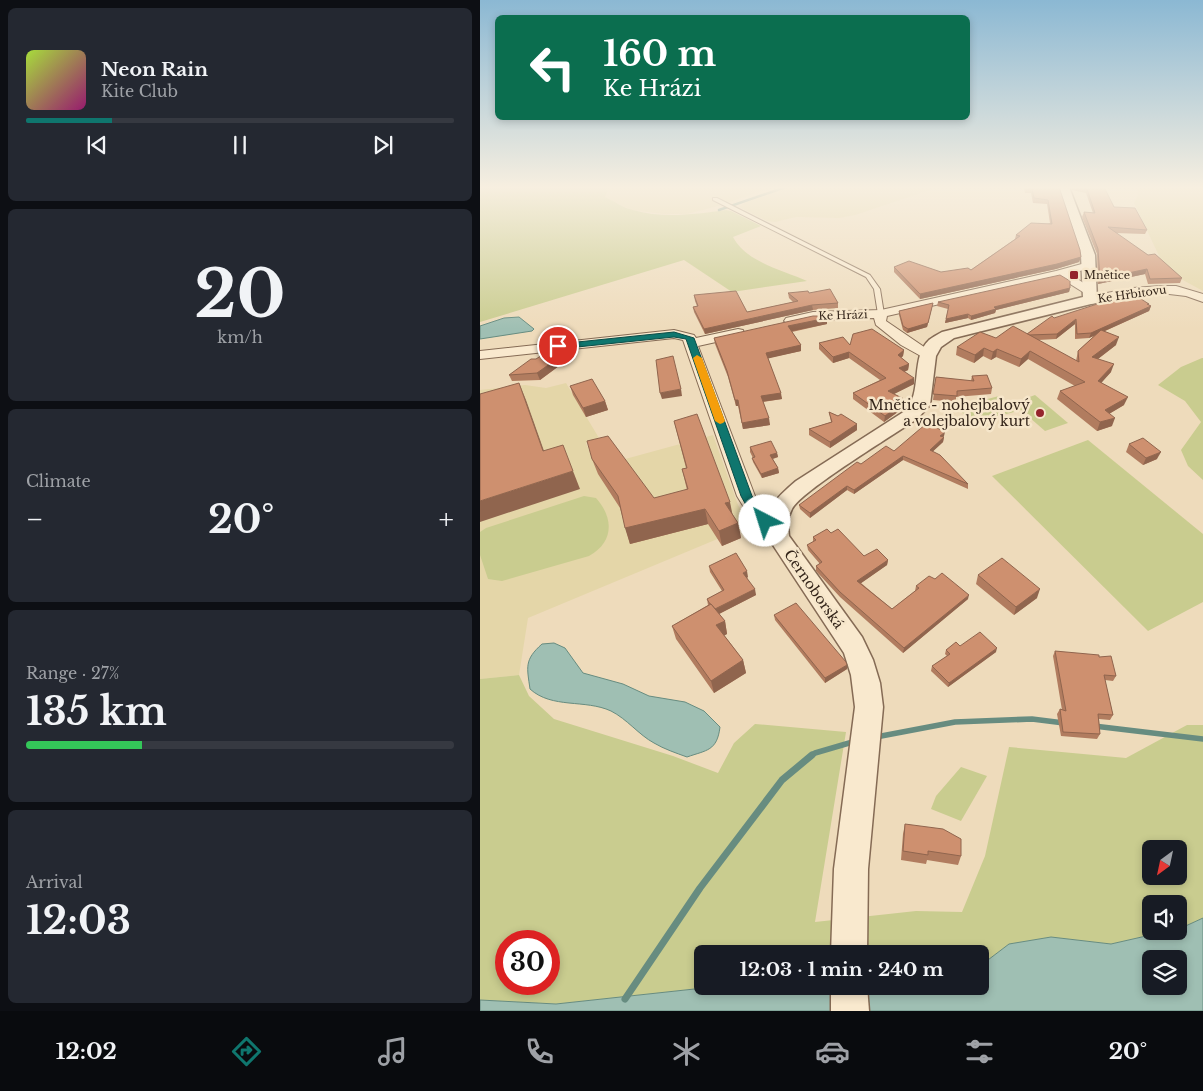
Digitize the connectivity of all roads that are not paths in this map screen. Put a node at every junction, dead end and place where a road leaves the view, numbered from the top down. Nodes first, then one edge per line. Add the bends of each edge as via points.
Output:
1 (785, 234) edge
2 (1081, 234) edge
3 (1089, 265) junction
4 (1060, 273) junction
5 (1090, 296) junction
6 (1203, 298) edge
7 (881, 314) junction
8 (776, 324) edge
9 (748, 331) edge
10 (692, 343) junction
11 (480, 355) edge
12 (928, 356) junction
13 (777, 523) junction
14 (849, 945) edge
15 (849, 995) edge
16 (850, 1011) edge

1 - 7 lane via 868,276 879,289
2 - 3 street
3 - 4 street, Ke Hrázi
3 - 5 street
4 - 5 street
4 - 7 street, Ke Hrázi
5 - 6 street, Ke Hřbitovu via 1165,288 1185,290
5 - 12 street via 948,335 934,344
7 - 8 street, Ke Hrázi via 813,316
7 - 12 street via 880,322
9 - 10 street
10 - 11 street via 689,338 674,334
10 - 13 street via 746,496 765,521
12 - 13 street via 920,405 911,415 793,494 782,508
13 - 14 street, Černoborská via 778,536 788,554 861,661 868,688 869,707 851,869
15 - 16 street

